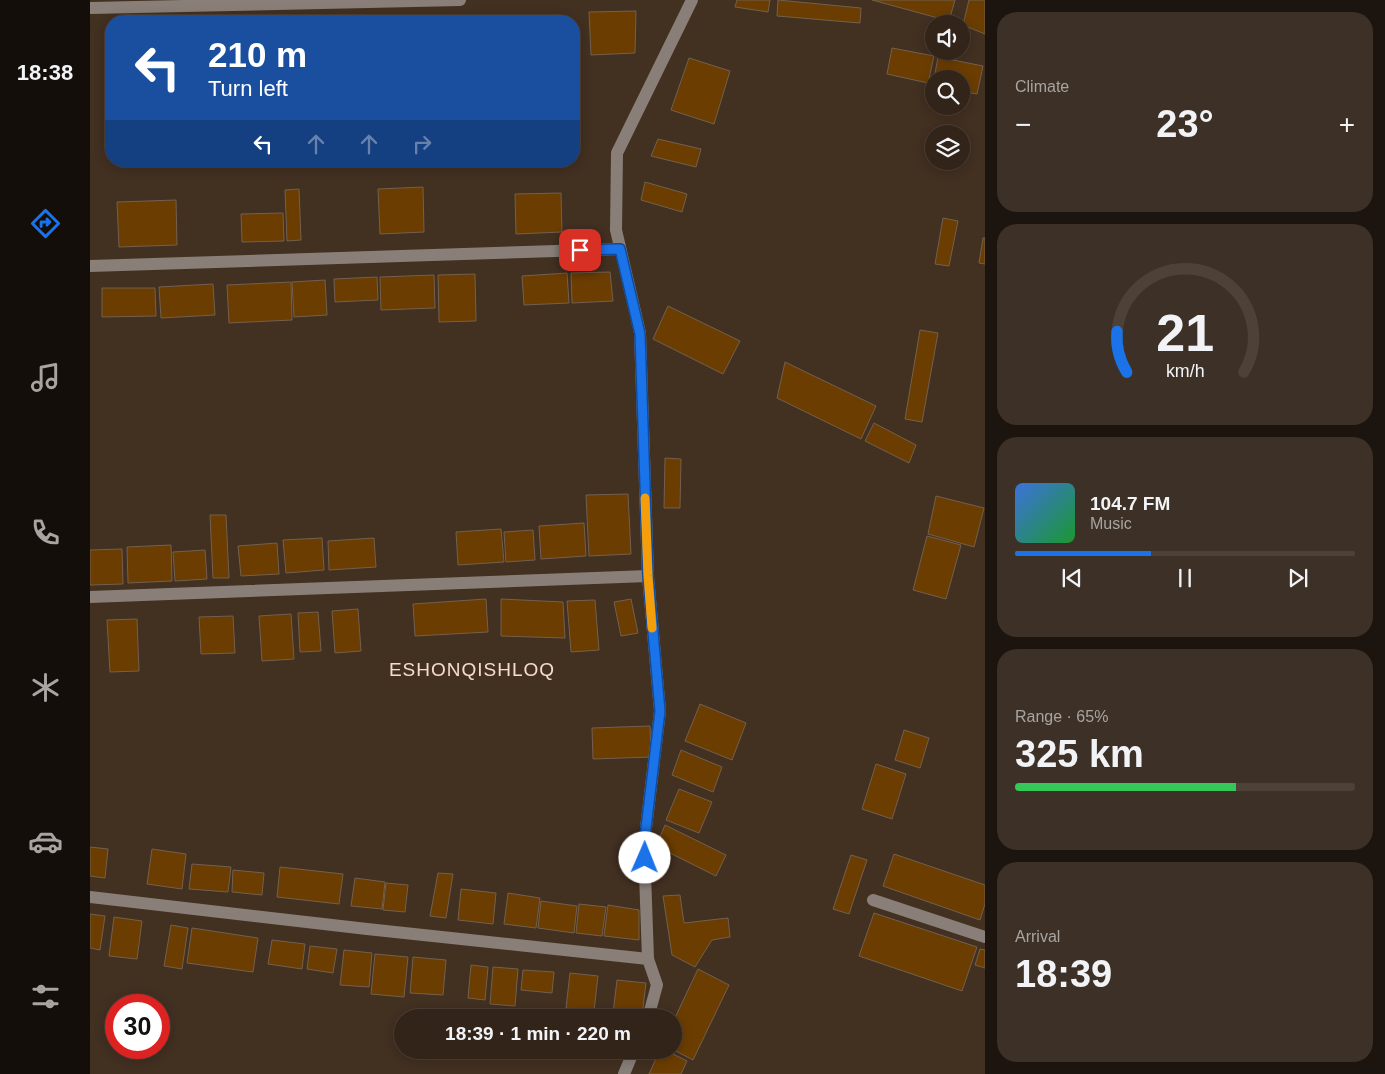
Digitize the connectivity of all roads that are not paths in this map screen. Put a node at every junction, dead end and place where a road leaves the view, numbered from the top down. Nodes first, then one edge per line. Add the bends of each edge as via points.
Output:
1 (460, 0) edge
2 (692, 0) edge
3 (90, 8) edge
4 (620, 249) junction
5 (90, 266) edge
6 (648, 576) junction
7 (90, 597) edge
8 (90, 896) edge
9 (873, 900) dead end
10 (985, 937) edge
11 (648, 959) junction
12 (650, 1009) edge
13 (630, 1059) edge
14 (624, 1074) edge

1 - 3 street
2 - 4 street via 617,153 616,230
4 - 5 street
4 - 6 street via 640,334
6 - 7 street
6 - 11 street via 660,711 646,828
8 - 11 street
9 - 10 street
11 - 12 street via 657,984
13 - 14 street

